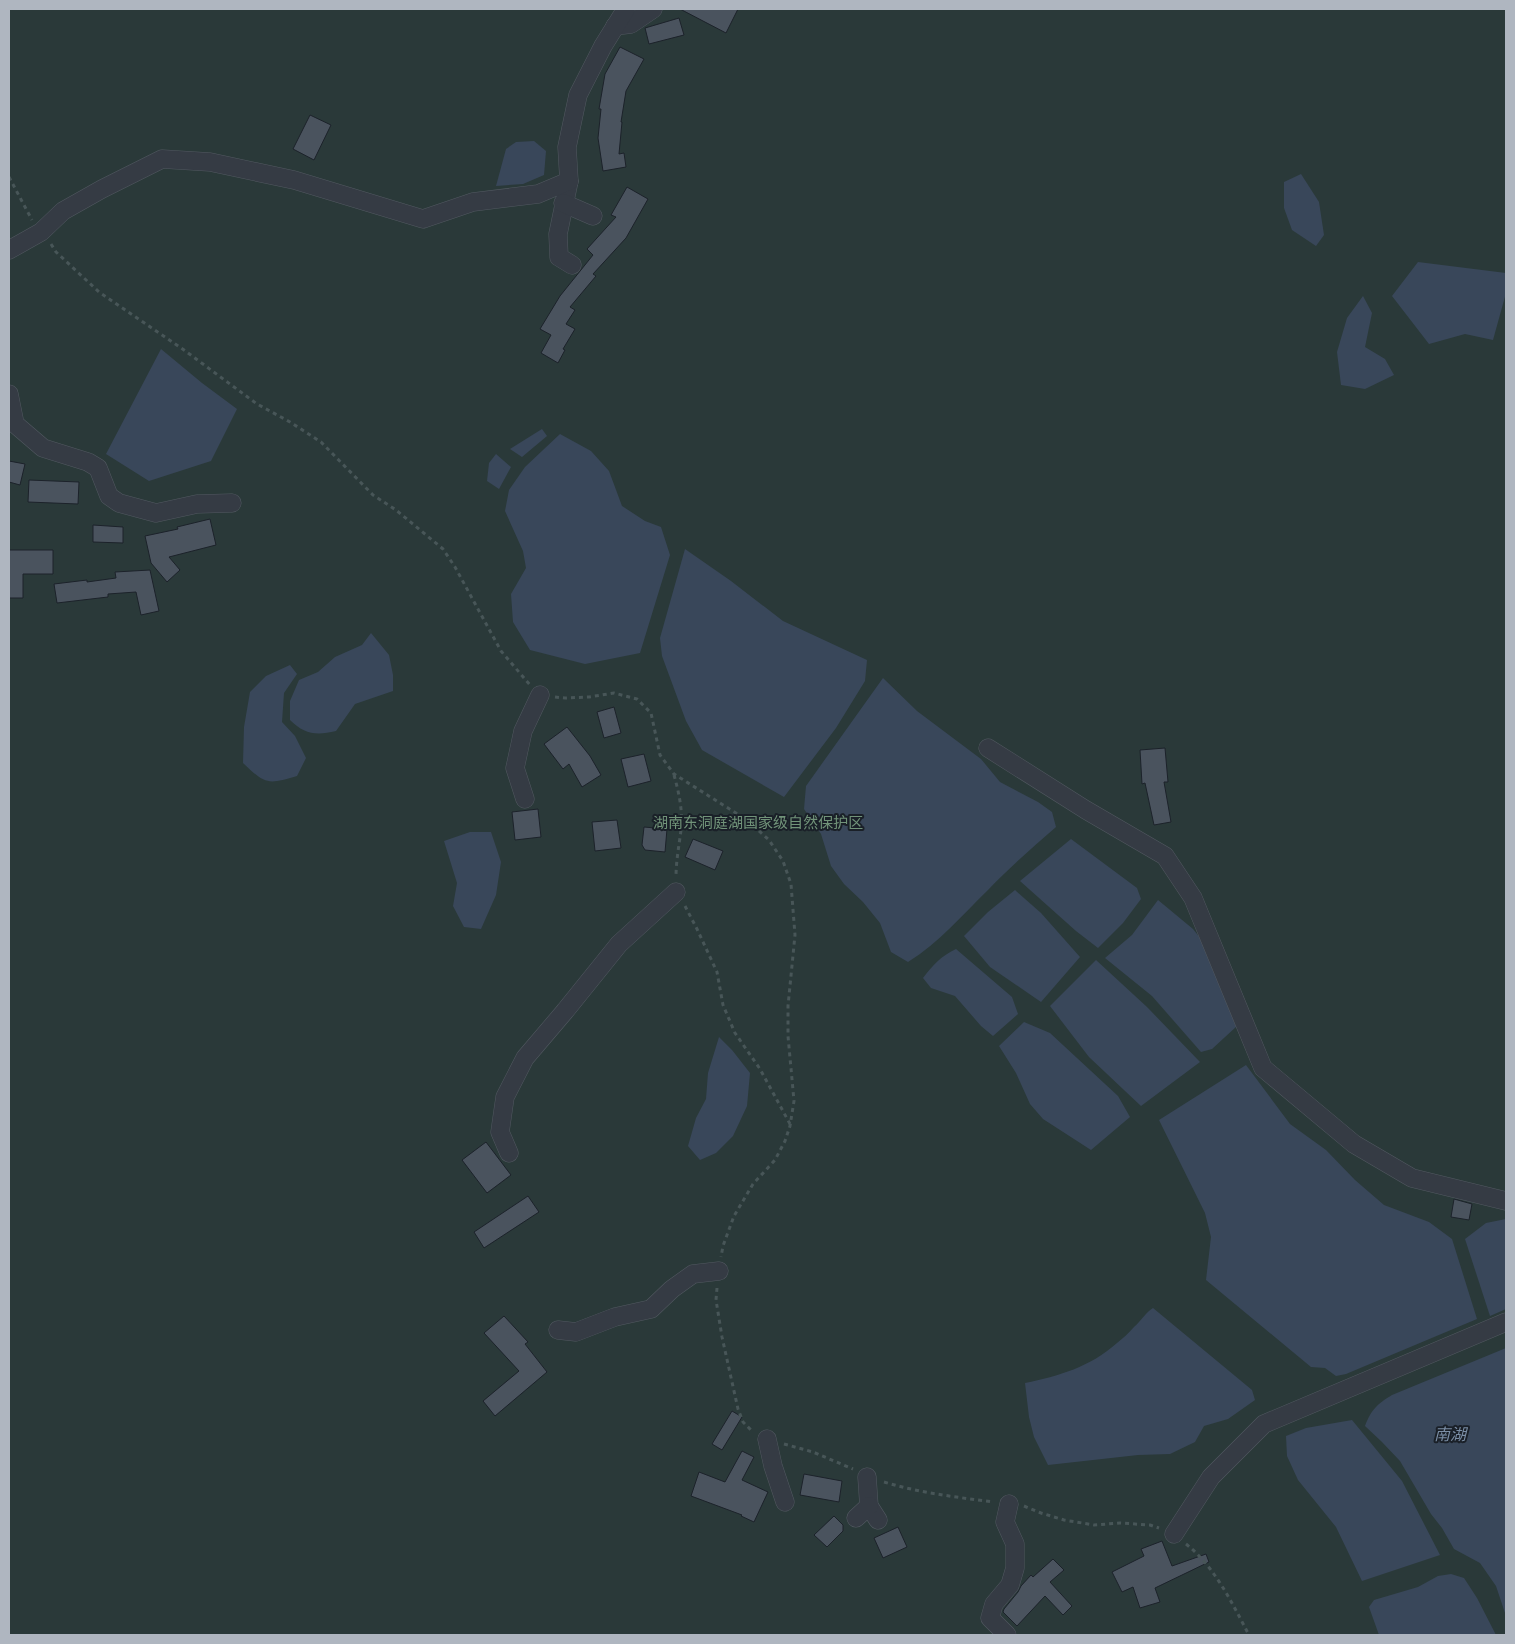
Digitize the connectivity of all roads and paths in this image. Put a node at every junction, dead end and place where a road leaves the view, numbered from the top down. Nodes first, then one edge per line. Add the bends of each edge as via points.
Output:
1 (626, 9) edge
2 (653, 9) edge
3 (615, 26) junction
4 (9, 177) edge
5 (568, 181) junction
6 (563, 203) junction
7 (593, 216) dead end
8 (41, 232) junction
9 (9, 250) edge
10 (572, 265) dead end
11 (9, 394) edge
12 (232, 503) dead end
13 (540, 694) junction
14 (988, 748) dead end
15 (674, 774) junction
16 (525, 799) dead end
17 (676, 892) junction
18 (790, 1126) junction
19 (508, 1152) dead end
20 (1506, 1200) edge
21 (719, 1271) junction
22 (1506, 1322) edge
23 (558, 1330) dead end
24 (767, 1439) junction
25 (867, 1477) junction
26 (785, 1502) dead end
27 (1009, 1504) junction
28 (868, 1515) dead end
29 (1174, 1534) junction
30 (1007, 1635) edge
31 (1249, 1635) edge

1 - 3 street
2 - 3 street via 631,24
3 - 5 street via 578,95 567,147
4 - 8 path
5 - 6 street
5 - 8 street via 538,194 473,202 423,219 294,180 210,162 162,159 63,211
6 - 7 street
6 - 10 street via 558,234 559,257
8 - 9 street
8 - 13 path via 56,252 99,292 257,404 321,442 373,495 443,550 500,651
11 - 12 street via 15,424 43,448 98,468 109,496 119,504 156,513 197,504
13 - 15 path via 589,698 614,693 637,698 651,713 660,756
13 - 16 street via 523,731 515,768
14 - 20 street via 1165,856 1193,898 1263,1068 1354,1144 1412,1178
15 - 17 path via 681,800
15 - 18 path via 747,820 769,840 783,861 791,884 795,935 788,1006 794,1101
17 - 18 path via 717,972 723,1005 735,1033 760,1068
17 - 19 street via 619,944 525,1058 505,1098 500,1132
18 - 21 path via 775,1160 753,1184 734,1216 723,1246
21 - 23 street via 693,1274 651,1309 615,1317 576,1332
21 - 24 path via 716,1300 738,1409 743,1422 757,1435
22 - 29 street via 1264,1424 1211,1476
24 - 25 path via 842,1463
24 - 26 street
25 - 27 path via 900,1487
25 - 28 street
27 - 29 path via 1026,1506 1064,1520 1094,1525 1150,1525
27 - 30 street via 1005,1522 1015,1544 1015,1568 1010,1585 994,1604 990,1618
29 - 31 path via 1206,1564

